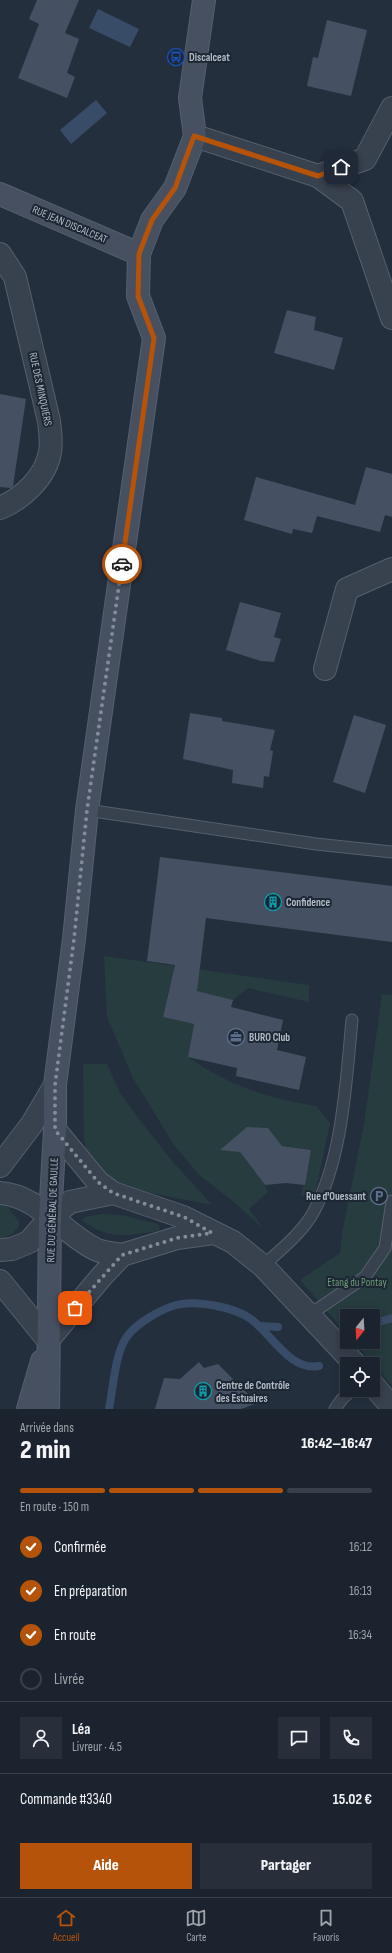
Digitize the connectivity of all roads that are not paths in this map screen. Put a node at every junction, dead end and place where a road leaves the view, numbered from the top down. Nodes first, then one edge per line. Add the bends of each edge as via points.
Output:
1 (204, 0) edge
2 (392, 108) edge
3 (194, 136) junction
4 (318, 176) junction
5 (0, 194) edge
6 (0, 254) edge
7 (139, 254) junction
8 (392, 318) edge
9 (0, 508) edge
10 (392, 569) edge
11 (325, 669) dead end
12 (87, 810) junction
13 (392, 852) edge
14 (352, 1020) dead end
15 (55, 1085) junction
16 (55, 1130) junction
17 (0, 1166) edge
18 (0, 1193) edge
19 (113, 1193) junction
20 (392, 1201) edge
21 (50, 1218) junction
22 (212, 1233) junction
23 (0, 1250) edge
24 (122, 1255) junction
25 (262, 1266) junction
26 (0, 1281) edge
27 (309, 1315) junction
28 (48, 1340) junction
29 (348, 1357) edge
30 (380, 1393) edge
31 (344, 1397) edge
32 (392, 1407) edge
33 (28, 1409) edge
34 (48, 1409) edge
35 (335, 1409) edge

1 - 3 main road, RUE DU GÉNÉRAL DE GAULLE via 190,98
2 - 4 street via 365,159
3 - 4 street
3 - 7 main road, RUE DU GÉNÉRAL DE GAULLE via 175,188 152,220
4 - 8 street via 352,201
5 - 7 main road, RUE JEAN DISCALCEAT
6 - 9 street, RUE DES MINQUIERS via 15,277 49,421 50,452 41,476 19,497
7 - 12 main road, RUE DU GÉNÉRAL DE GAULLE via 138,296 154,338
10 - 11 street via 347,589
12 - 13 lane via 316,844
12 - 15 main road, RUE DU GÉNÉRAL DE GAULLE
14 - 25 lane via 344,1103 323,1189 312,1214 296,1235
15 - 16 main road, RUE DU GÉNÉRAL DE GAULLE
15 - 17 street via 32,1124
16 - 19 street via 98,1182
16 - 21 main road, RUE DU GÉNÉRAL DE GAULLE
18 - 21 street via 30,1202
19 - 21 street via 70,1202
19 - 22 street via 184,1217
20 - 27 lane via 385,1248 365,1277
21 - 23 street via 29,1242 12,1249
21 - 24 street via 78,1240 96,1250
21 - 28 main road, RUE DU GÉNÉRAL DE GAULLE
22 - 24 street via 177,1238
22 - 25 street via 233,1242
24 - 28 street
25 - 27 street
26 - 28 street
27 - 29 street
28 - 33 main road, RUE DU GÉNÉRAL DE GAULLE
28 - 34 main road, RUE DU GÉNÉRAL DE GAULLE
30 - 32 street
31 - 35 lane

